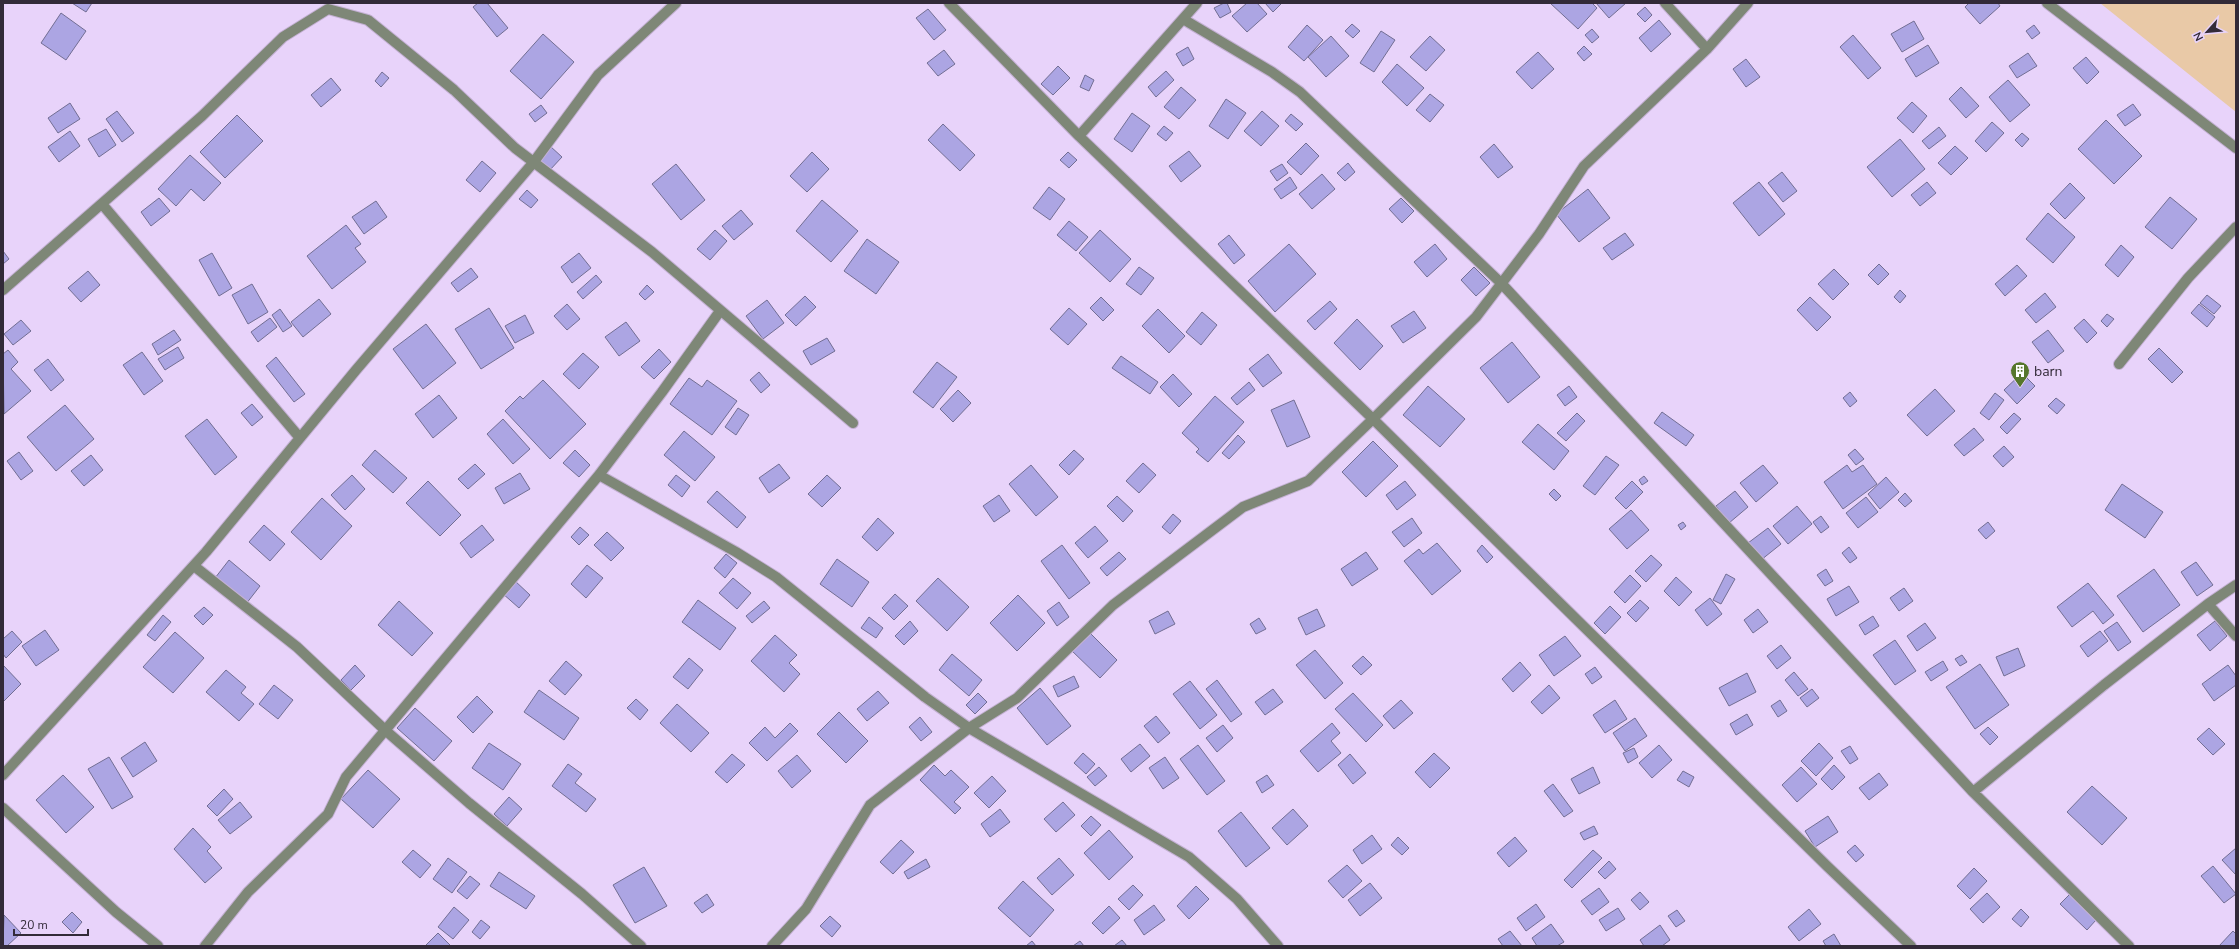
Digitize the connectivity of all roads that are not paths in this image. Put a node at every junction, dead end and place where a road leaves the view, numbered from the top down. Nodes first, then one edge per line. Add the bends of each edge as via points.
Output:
1 (676, 3) edge
2 (949, 3) edge
3 (1197, 3) edge
4 (1665, 3) edge
5 (1748, 3) edge
6 (2047, 3) edge
7 (1182, 19) junction
8 (1707, 48) junction
9 (1079, 136) junction
10 (2236, 148) edge
11 (533, 163) junction
12 (102, 204) junction
13 (2236, 227) edge
14 (1501, 284) junction
15 (3, 290) edge
16 (720, 311) junction
17 (2119, 364) dead end
18 (1373, 419) junction
19 (853, 423) dead end
20 (300, 438) junction
21 (599, 475) junction
22 (194, 566) junction
23 (2236, 585) edge
24 (2208, 604) junction
25 (2236, 636) edge
26 (969, 728) junction
27 (385, 730) junction
28 (3, 775) edge
29 (1973, 792) junction
30 (3, 808) edge
31 (158, 946) edge
32 (205, 946) edge
33 (641, 946) edge
34 (772, 946) edge
35 (1278, 946) edge
36 (1911, 946) edge
37 (2129, 946) edge

1 - 11 street via 598,75
2 - 9 street
3 - 7 street
4 - 8 street
5 - 8 street
6 - 10 street
7 - 9 street
7 - 14 street via 1272,72 1300,92
8 - 14 street via 1584,166 1539,234
9 - 18 street
11 - 12 street via 454,90 368,20 328,9 283,36 202,116
11 - 16 street via 652,252
11 - 20 street
12 - 15 street
12 - 20 street
13 - 17 street via 2188,278
14 - 18 street via 1476,317
14 - 29 street
16 - 19 street
16 - 21 street
18 - 26 street via 1308,481 1243,507 1113,605 1017,698
18 - 36 street
20 - 22 street
21 - 26 street via 776,577 925,697
21 - 27 street
22 - 27 street via 297,647
22 - 28 street
23 - 24 street
24 - 25 street
24 - 29 street
26 - 34 street via 870,805 806,909
26 - 35 street via 1189,858 1237,899
27 - 32 street via 346,777 328,814 248,892
27 - 33 street
29 - 37 street
30 - 31 street via 116,912

